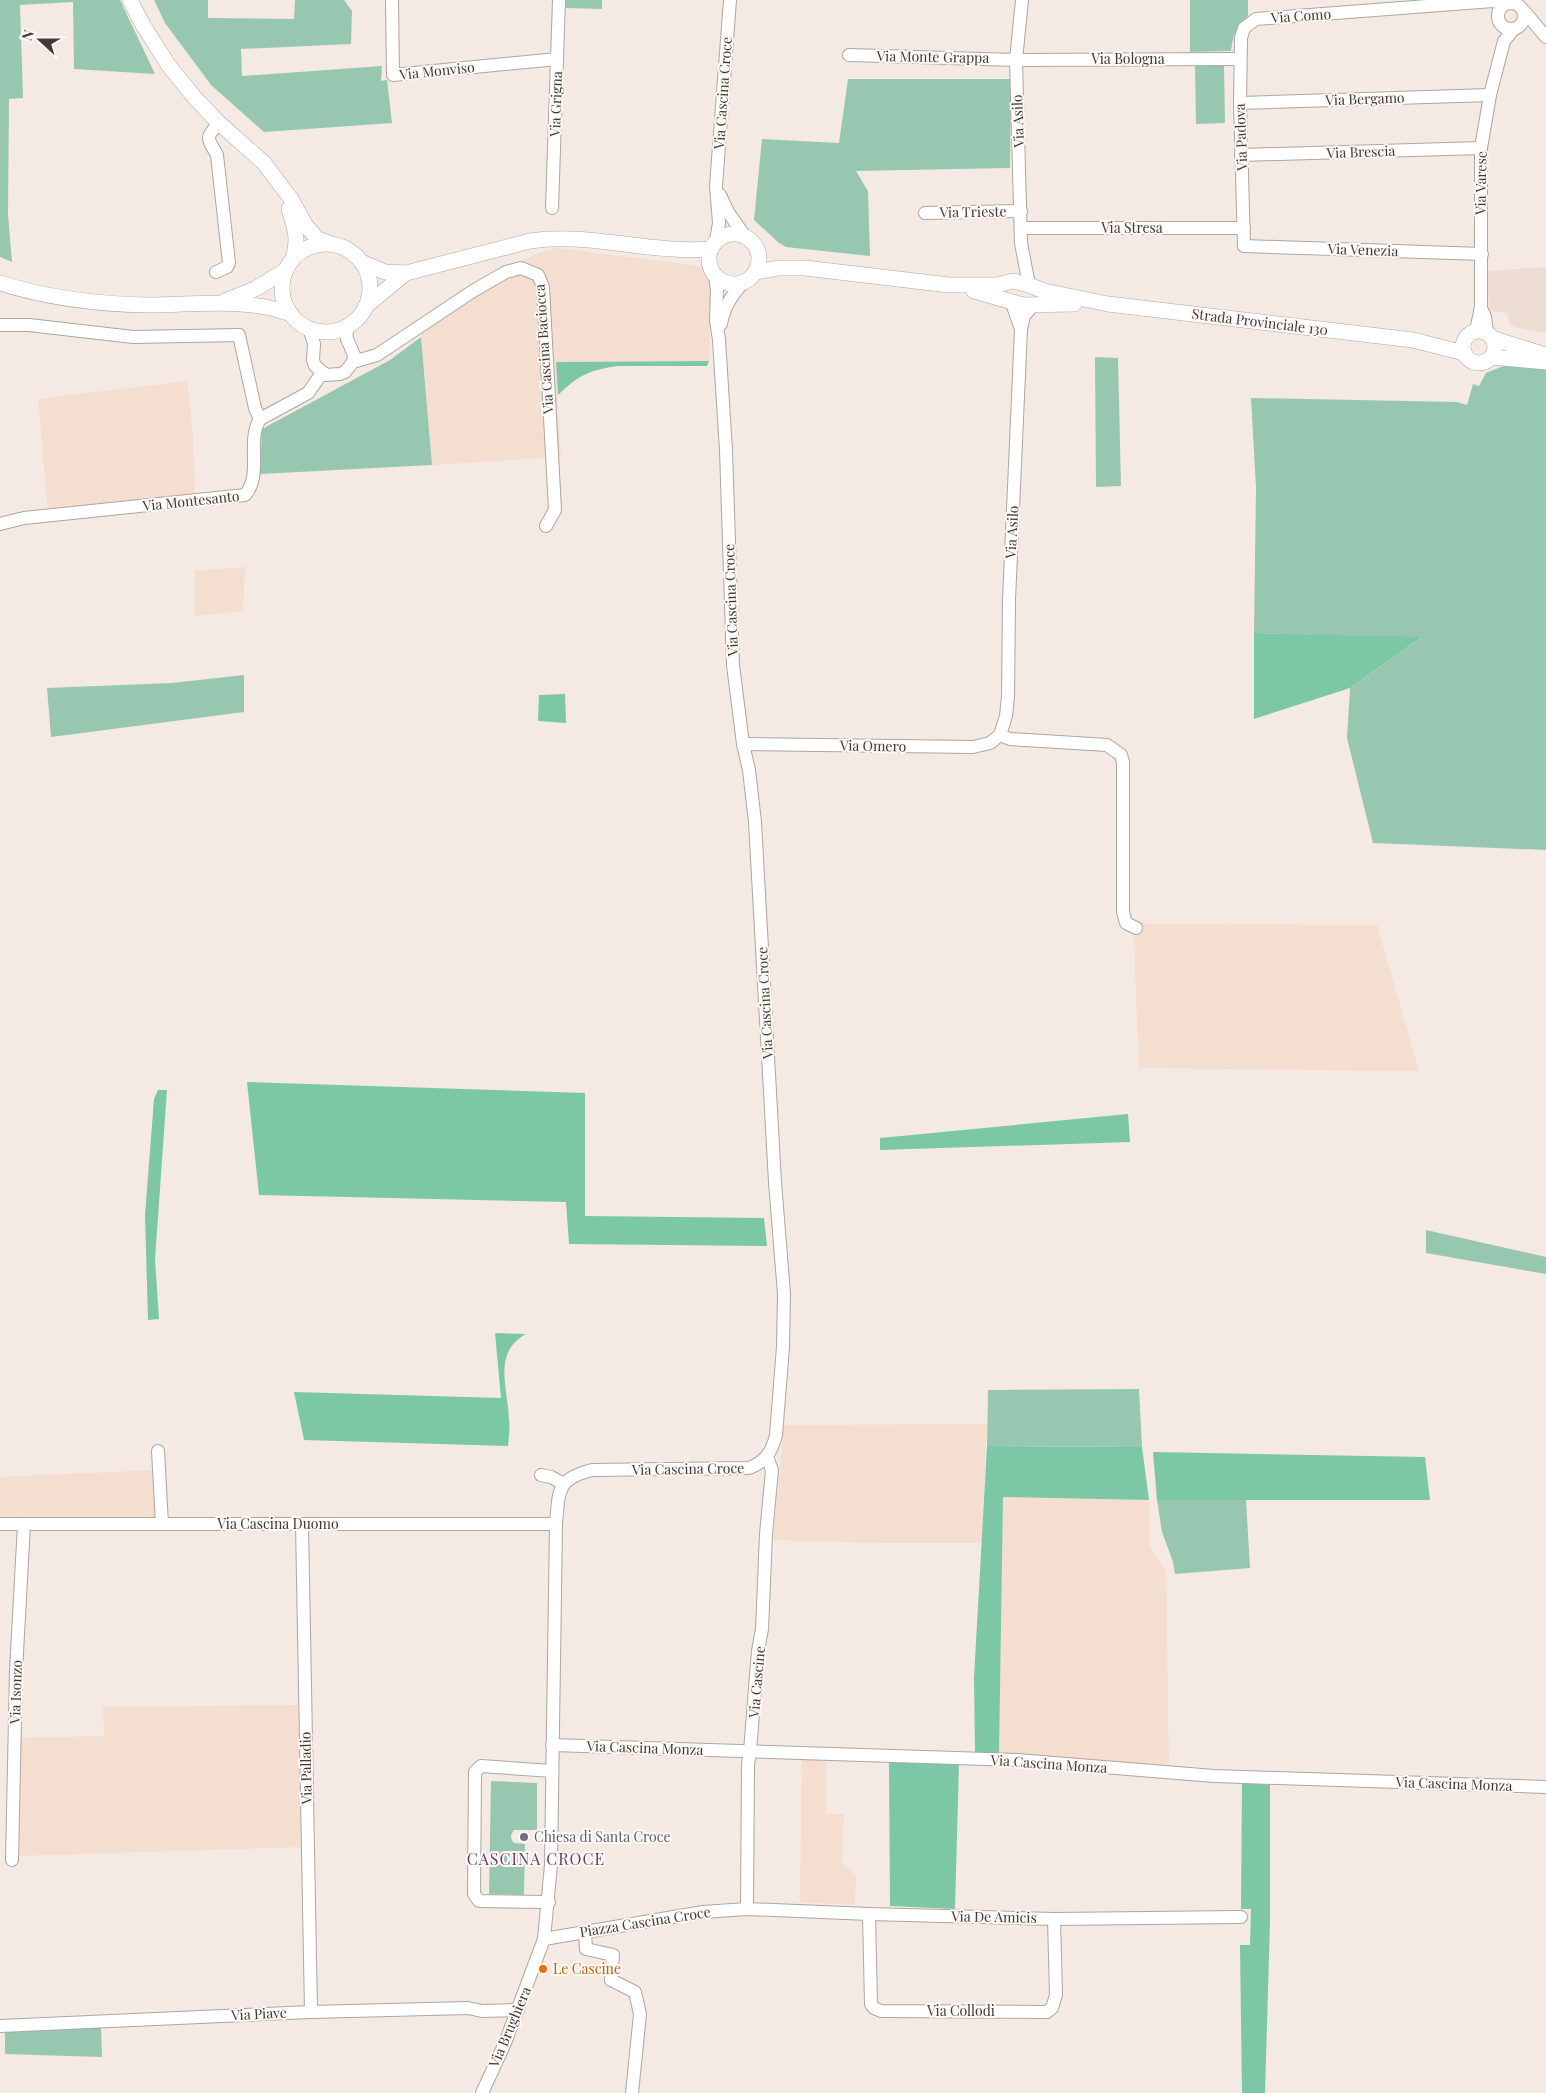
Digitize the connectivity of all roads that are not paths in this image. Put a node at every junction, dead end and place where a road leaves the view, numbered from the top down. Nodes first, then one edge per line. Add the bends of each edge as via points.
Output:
1 (130, 0) edge
2 (392, 0) edge
3 (559, 0) edge
4 (730, 0) edge
5 (1022, 0) edge
6 (1478, 1) edge
7 (1508, 6) edge
8 (1244, 28) joint
9 (1516, 28) junction
10 (1544, 34) edge
11 (849, 55) dead end
12 (557, 59) junction
13 (1239, 59) junction
14 (1016, 60) junction
15 (1499, 60) junction
16 (1490, 95) junction
17 (1240, 103) junction
18 (219, 123) junction
19 (1481, 148) junction
20 (1241, 155) junction
21 (280, 184) junction
22 (716, 186) junction
23 (552, 208) dead end
24 (1021, 211) junction
25 (924, 213) dead end
26 (1021, 228) junction
27 (1244, 228) junction
28 (744, 235) junction
29 (1021, 243) junction
30 (332, 244) junction
31 (714, 245) junction
32 (1244, 246) joint
33 (657, 250) junction
34 (759, 252) junction
35 (1482, 254) junction
36 (362, 262) junction
37 (289, 264) junction
38 (805, 268) junction
39 (216, 272) dead end
40 (713, 272) junction
41 (757, 272) junction
42 (406, 273) junction
43 (1006, 282) junction
44 (0, 283) edge
45 (743, 283) junction
46 (1029, 284) junction
47 (949, 285) junction
48 (1011, 301) junction
49 (223, 302) junction
50 (1034, 304) junction
51 (1108, 304) junction
52 (365, 307) junction
53 (291, 314) junction
54 (0, 325) edge
55 (346, 326) junction
56 (309, 328) junction
57 (1021, 329) junction
58 (1481, 334) junction
59 (719, 337) junction
60 (1413, 340) junction
61 (1464, 353) junction
62 (353, 356) junction
63 (1546, 356) edge
64 (1492, 358) junction
65 (1546, 362) edge
66 (322, 373) junction
67 (260, 419) junction
68 (0, 524) edge
69 (546, 526) dead end
70 (1000, 735) junction
71 (743, 744) junction
72 (1136, 928) dead end
73 (158, 1451) dead end
74 (767, 1457) junction
75 (541, 1475) dead end
76 (564, 1484) junction
77 (0, 1524) edge
78 (24, 1524) junction
79 (162, 1524) junction
80 (302, 1524) junction
81 (556, 1524) junction
82 (552, 1744) junction
83 (750, 1751) junction
84 (552, 1771) junction
85 (1546, 1787) edge
86 (12, 1860) dead end
87 (549, 1902) junction
88 (747, 1909) junction
89 (869, 1914) junction
90 (1054, 1918) junction
91 (1240, 1918) dead end
92 (585, 1932) junction
93 (544, 1939) junction
94 (518, 2010) junction
95 (311, 2012) junction
96 (0, 2026) edge
97 (482, 2093) edge
98 (632, 2093) edge

1 - 18 street via 169,66
2 - 12 street, Via Monviso via 393,75
3 - 12 street, Via Grigna
4 - 22 street, Via Cascina Croce
5 - 14 street, Via Asilo
6 - 7 street, Via Como
6 - 8 street, Via Como via 1256,19
7 - 9 street, Via Varese via 1524,22
7 - 9 street via 1505,28
7 - 10 street
7 - 15 street, Via Varese
8 - 13 street, Via Padova
9 - 10 street
9 - 15 street, Via Varese via 1504,41
11 - 14 street, Via Monte Grappa
12 - 23 street, Via Grigna
13 - 14 street, Via Bologna
13 - 17 street, Via Padova
14 - 24 street, Via Asilo
15 - 16 street, Via Varese
16 - 17 street, Via Bergamo
16 - 19 street, Via Varese
17 - 20 street, Via Padova
18 - 21 street via 254,153
18 - 39 street via 208,143 217,155 229,263
19 - 20 street, Via Brescia
19 - 35 street, Via Varese
20 - 27 street, Via Padova
21 - 30 street via 306,226 318,239
21 - 37 street via 296,230 297,246
22 - 28 street, Via Cascina Croce
22 - 31 street, Via Cascina Croce via 720,223
24 - 25 street, Via Trieste
24 - 26 street, Via Asilo
26 - 27 street, Via Stresa
26 - 29 street, Via Asilo
27 - 32 street, Via Padova
28 - 31 street via 729,234
28 - 34 street, Strada Provinciale 130
29 - 43 street, Via Asilo via 1015,270
29 - 46 street, Via Asilo
30 - 36 street via 354,253
30 - 37 street via 310,246
31 - 33 street
31 - 40 street via 709,255
32 - 35 street, Via Venezia
33 - 40 street via 695,260
33 - 42 street via 546,239
34 - 38 street, Strada Provinciale 130
34 - 41 street
35 - 58 street, Via Varese via 1481,307 1485,317
36 - 42 street via 385,272
36 - 52 street via 370,284
37 - 49 street via 255,289
37 - 53 street via 282,281 282,293
38 - 41 street, Strada Provinciale 130
38 - 47 street, Strada Provinciale 130
40 - 45 street via 728,284
40 - 59 street, Via Cascina Croce
41 - 45 street, Strada Provinciale 130
42 - 52 street
43 - 46 street, Strada Provinciale 130
43 - 47 street, Strada Provinciale 130 via 997,285
44 - 49 street via 99,303
45 - 59 street, Via Cascina Croce via 724,309
46 - 51 street, Strada Provinciale 130 via 1044,291
47 - 48 street, Strada Provinciale 130
48 - 50 street, Strada Provinciale 130
48 - 57 street, Via Asilo
49 - 53 street via 275,308
50 - 51 street, Strada Provinciale 130
50 - 57 street, Via Asilo via 1024,316
51 - 60 street, Strada Provinciale 130
52 - 55 street
53 - 56 street
54 - 67 street, Via Montesanto via 29,325 134,338 240,335
55 - 56 street via 331,331
55 - 62 street
56 - 66 street via 314,344 313,360
57 - 70 street, Via Asilo via 1008,697
58 - 60 street, Strada Provinciale 130
58 - 61 street via 1463,344
58 - 63 street
58 - 64 street via 1495,349
59 - 71 street, Via Cascina Croce via 733,665
60 - 61 street, Strada Provinciale 130
61 - 64 street via 1477,363
62 - 66 street via 345,372 332,376
62 - 69 street, Via Cascina Baciocca via 370,357 388,348 506,272 521,268 538,275 543,287 555,510
64 - 65 street
66 - 67 street via 308,392
67 - 68 street, Via Montesanto via 252,487 245,495 24,518
70 - 71 street, Via Omero via 990,743 973,747
70 - 72 street via 1010,739 1107,745 1120,755 1123,762 1123,912 1126,922
71 - 74 street, Via Cascina Croce via 760,877 774,1164 784,1294 777,1425
73 - 79 street
74 - 76 street, Via Cascina Croce via 749,1468 592,1470 571,1477
74 - 83 street, Via Cascine via 772,1470
75 - 76 street
76 - 81 street via 559,1493
77 - 78 street, Via Cascina Duomo
78 - 79 street, Via Cascina Duomo
78 - 86 street, Via Isonzo via 16,1671
79 - 80 street, Via Cascina Duomo
80 - 81 street, Via Cascina Duomo
80 - 95 street, Via Palladio
81 - 82 street
82 - 83 street, Via Cascina Monza
82 - 84 street
83 - 85 street, Via Cascina Monza via 1017,1760 1214,1776
83 - 88 street, Via Cascine
84 - 87 street
84 - 87 street via 481,1766 475,1772 474,1894 479,1900
87 - 93 street
88 - 89 street, Via De Amicis
88 - 92 street, Piazza Cascina Croce via 704,1912
89 - 90 street, Via De Amicis
89 - 90 street, Via Collodi via 871,2004 881,2012 1047,2012 1052,2008 1056,1995
90 - 91 street, Via De Amicis
92 - 93 street, Piazza Cascina Croce
92 - 98 street via 586,1949 613,1955 611,1980 635,1992 640,2014
93 - 94 street, Via Brughiera
94 - 95 street, Via Piave
94 - 97 street, Via Brughiera
95 - 96 street, Via Piave

